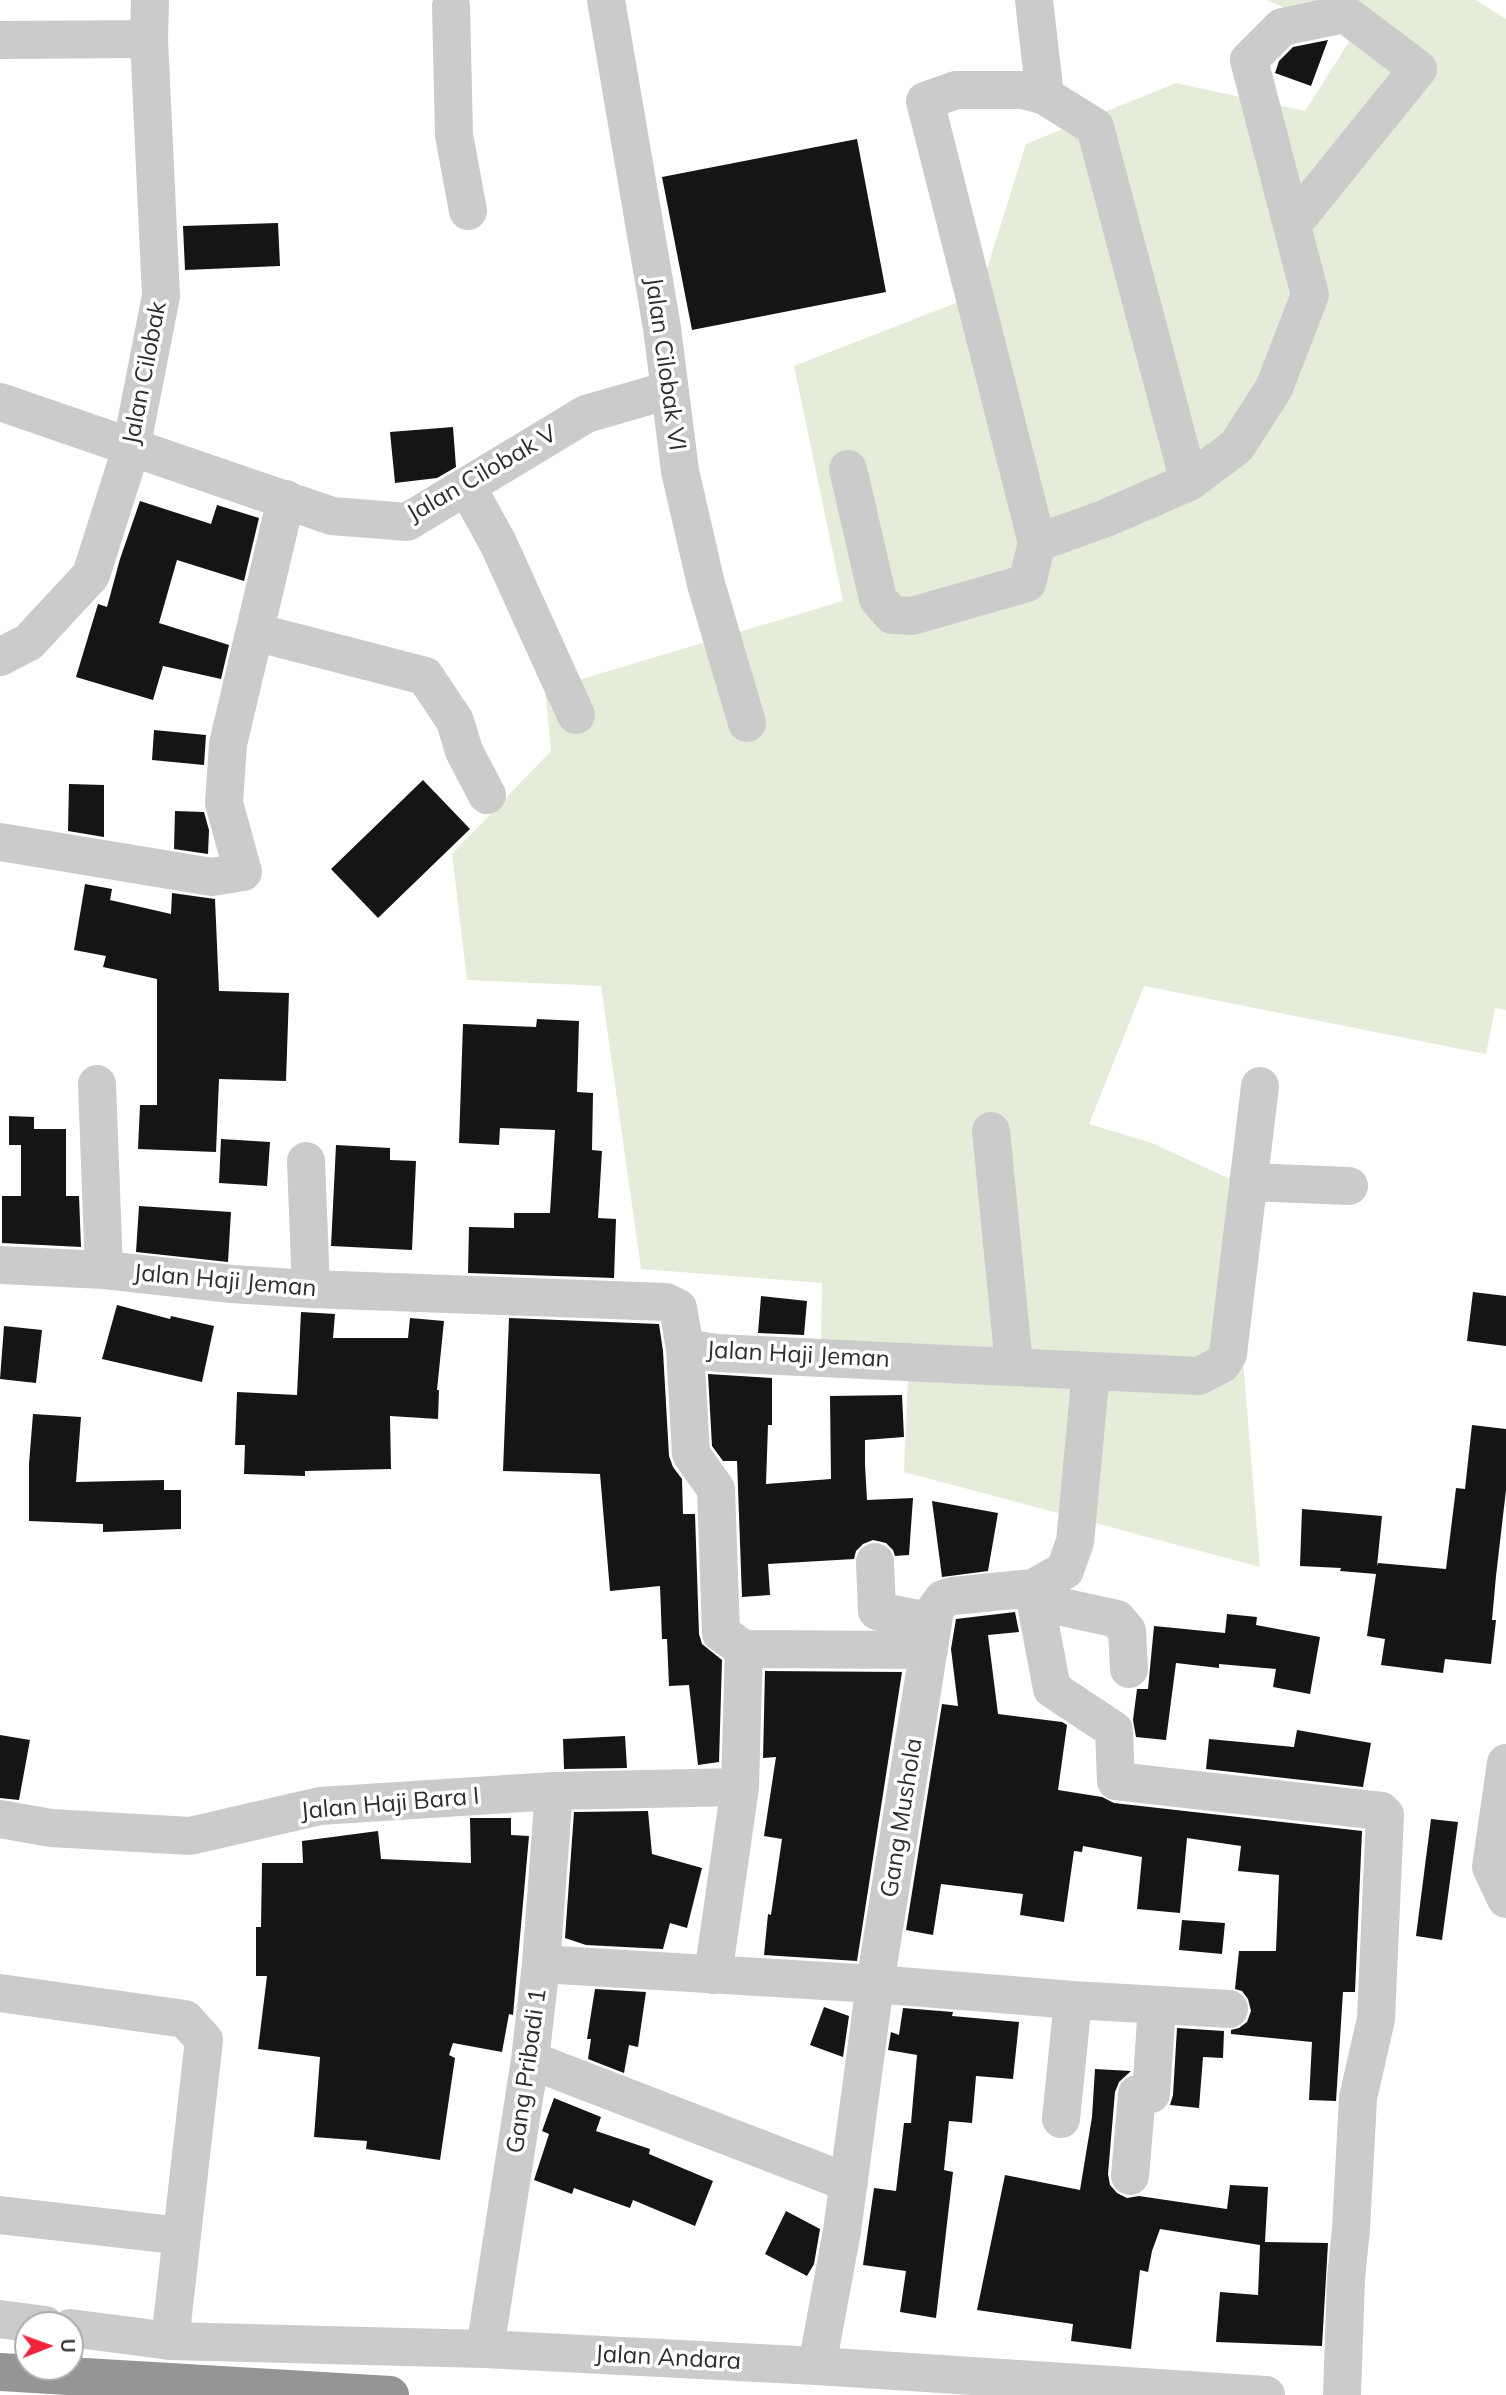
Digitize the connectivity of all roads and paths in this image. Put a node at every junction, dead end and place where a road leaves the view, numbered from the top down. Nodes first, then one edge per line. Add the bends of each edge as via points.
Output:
1 (150, 0) edge
2 (606, 0) edge
3 (1034, 0) edge
4 (451, 6) dead end
5 (149, 39) junction
6 (0, 40) edge
7 (1045, 96) junction
8 (468, 211) dead end
9 (1292, 225) junction
10 (669, 390) junction
11 (0, 402) edge
12 (131, 449) junction
13 (848, 469) dead end
14 (1189, 482) junction
15 (467, 487) junction
16 (286, 499) junction
17 (1037, 543) junction
18 (255, 632) junction
19 (0, 657) edge
20 (569, 699) dead end
21 (747, 723) dead end
22 (487, 795) dead end
23 (0, 842) edge
24 (97, 1084) dead end
25 (1260, 1086) dead end
26 (991, 1131) dead end
27 (306, 1161) dead end
28 (1248, 1182) junction
29 (1349, 1186) dead end
30 (0, 1265) edge
31 (104, 1270) junction
32 (311, 1289) junction
33 (685, 1348) junction
34 (1014, 1365) junction
35 (1091, 1371) junction
36 (875, 1562) dead end
37 (1038, 1585) junction
38 (931, 1636) junction
39 (744, 1649) junction
40 (1129, 1669) dead end
41 (1506, 1763) edge
42 (740, 1787) junction
43 (554, 1791) junction
44 (0, 1819) edge
45 (1506, 1899) edge
46 (541, 1964) junction
47 (713, 1975) junction
48 (875, 1984) junction
49 (0, 1993) edge
50 (1073, 2000) junction
51 (1157, 2005) junction
52 (1229, 2009) dead end
53 (530, 2060) junction
54 (1061, 2119) dead end
55 (1130, 2176) dead end
56 (849, 2183) junction
57 (0, 2216) edge
58 (182, 2236) junction
59 (84, 2330) edge
60 (170, 2341) junction
61 (485, 2348) junction
62 (817, 2366) junction
63 (0, 2372) edge
64 (390, 2395) edge
65 (1266, 2395) edge
66 (1342, 2395) edge

1 - 5 street, Jalan Cilobak
2 - 10 street, Jalan Cilobak VI
3 - 7 street
4 - 8 street via 454,135
5 - 6 street
5 - 12 street, Jalan Cilobak via 161,296
7 - 14 street via 1095,127
7 - 17 street via 1023,90 956,90 925,101
9 - 9 street via 1249,60 1282,27 1345,14 1418,69
9 - 14 street via 1310,295 1273,388 1237,446
10 - 15 street, Jalan Cilobak V via 586,414
10 - 21 street, Jalan Cilobak VI via 680,471 706,584
11 - 12 street, Jalan Cilobak V
12 - 16 street, Jalan Cilobak V
12 - 19 street, Jalan Cilobak via 91,575 29,642
13 - 17 street via 878,599 891,615 912,616 1027,583
14 - 17 street
15 - 16 street, Jalan Cilobak V via 407,522 332,516
15 - 20 street via 498,543
16 - 18 street
18 - 22 street via 425,676
18 - 23 street via 228,744 224,803 243,872 212,877
24 - 31 street
25 - 28 street, Jalan Haji Jeman
26 - 34 street
27 - 32 street
28 - 29 street
28 - 35 street, Jalan Haji Jeman via 1228,1354 1222,1364 1199,1376
30 - 31 street, Jalan Haji Jeman
31 - 32 street, Jalan Haji Jeman
32 - 33 street, Jalan Haji Jeman via 666,1302 678,1308
33 - 34 street, Jalan Haji Jeman
33 - 39 street via 691,1454 716,1489 720,1633
34 - 35 street, Jalan Haji Jeman
35 - 37 street via 1075,1542 1065,1570
36 - 38 street via 877,1611
37 - 38 street, Gang Mushola via 943,1599 934,1609
37 - 40 street via 1058,1606 1117,1619 1127,1631
37 - 66 street via 1052,1689 1114,1730 1116,1781 1385,1815 1376,2019 1358,2098
38 - 39 street
38 - 48 street, Gang Mushola
39 - 42 street
41 - 45 street via 1491,1867
42 - 43 street, Jalan Haji Bara I
42 - 47 street
43 - 44 street, Jalan Haji Bara I via 320,1806 190,1836 51,1828
43 - 46 street, Gang Pribadi 1
46 - 47 street
46 - 53 street, Gang Pribadi 1
47 - 48 street
48 - 50 street
48 - 56 street, Gang Mushola
49 - 58 street via 185,2019 204,2040
50 - 51 street
50 - 54 street
51 - 52 street
51 - 55 street via 1151,2094 1137,2094
53 - 56 street
53 - 61 street, Gang Pribadi 1
56 - 62 street, Gang Mushola
57 - 58 street
58 - 60 street
59 - 60 street, Jalan Andara
60 - 61 street, Jalan Andara
61 - 62 street, Jalan Andara
62 - 65 street, Jalan Andara
63 - 64 highway

